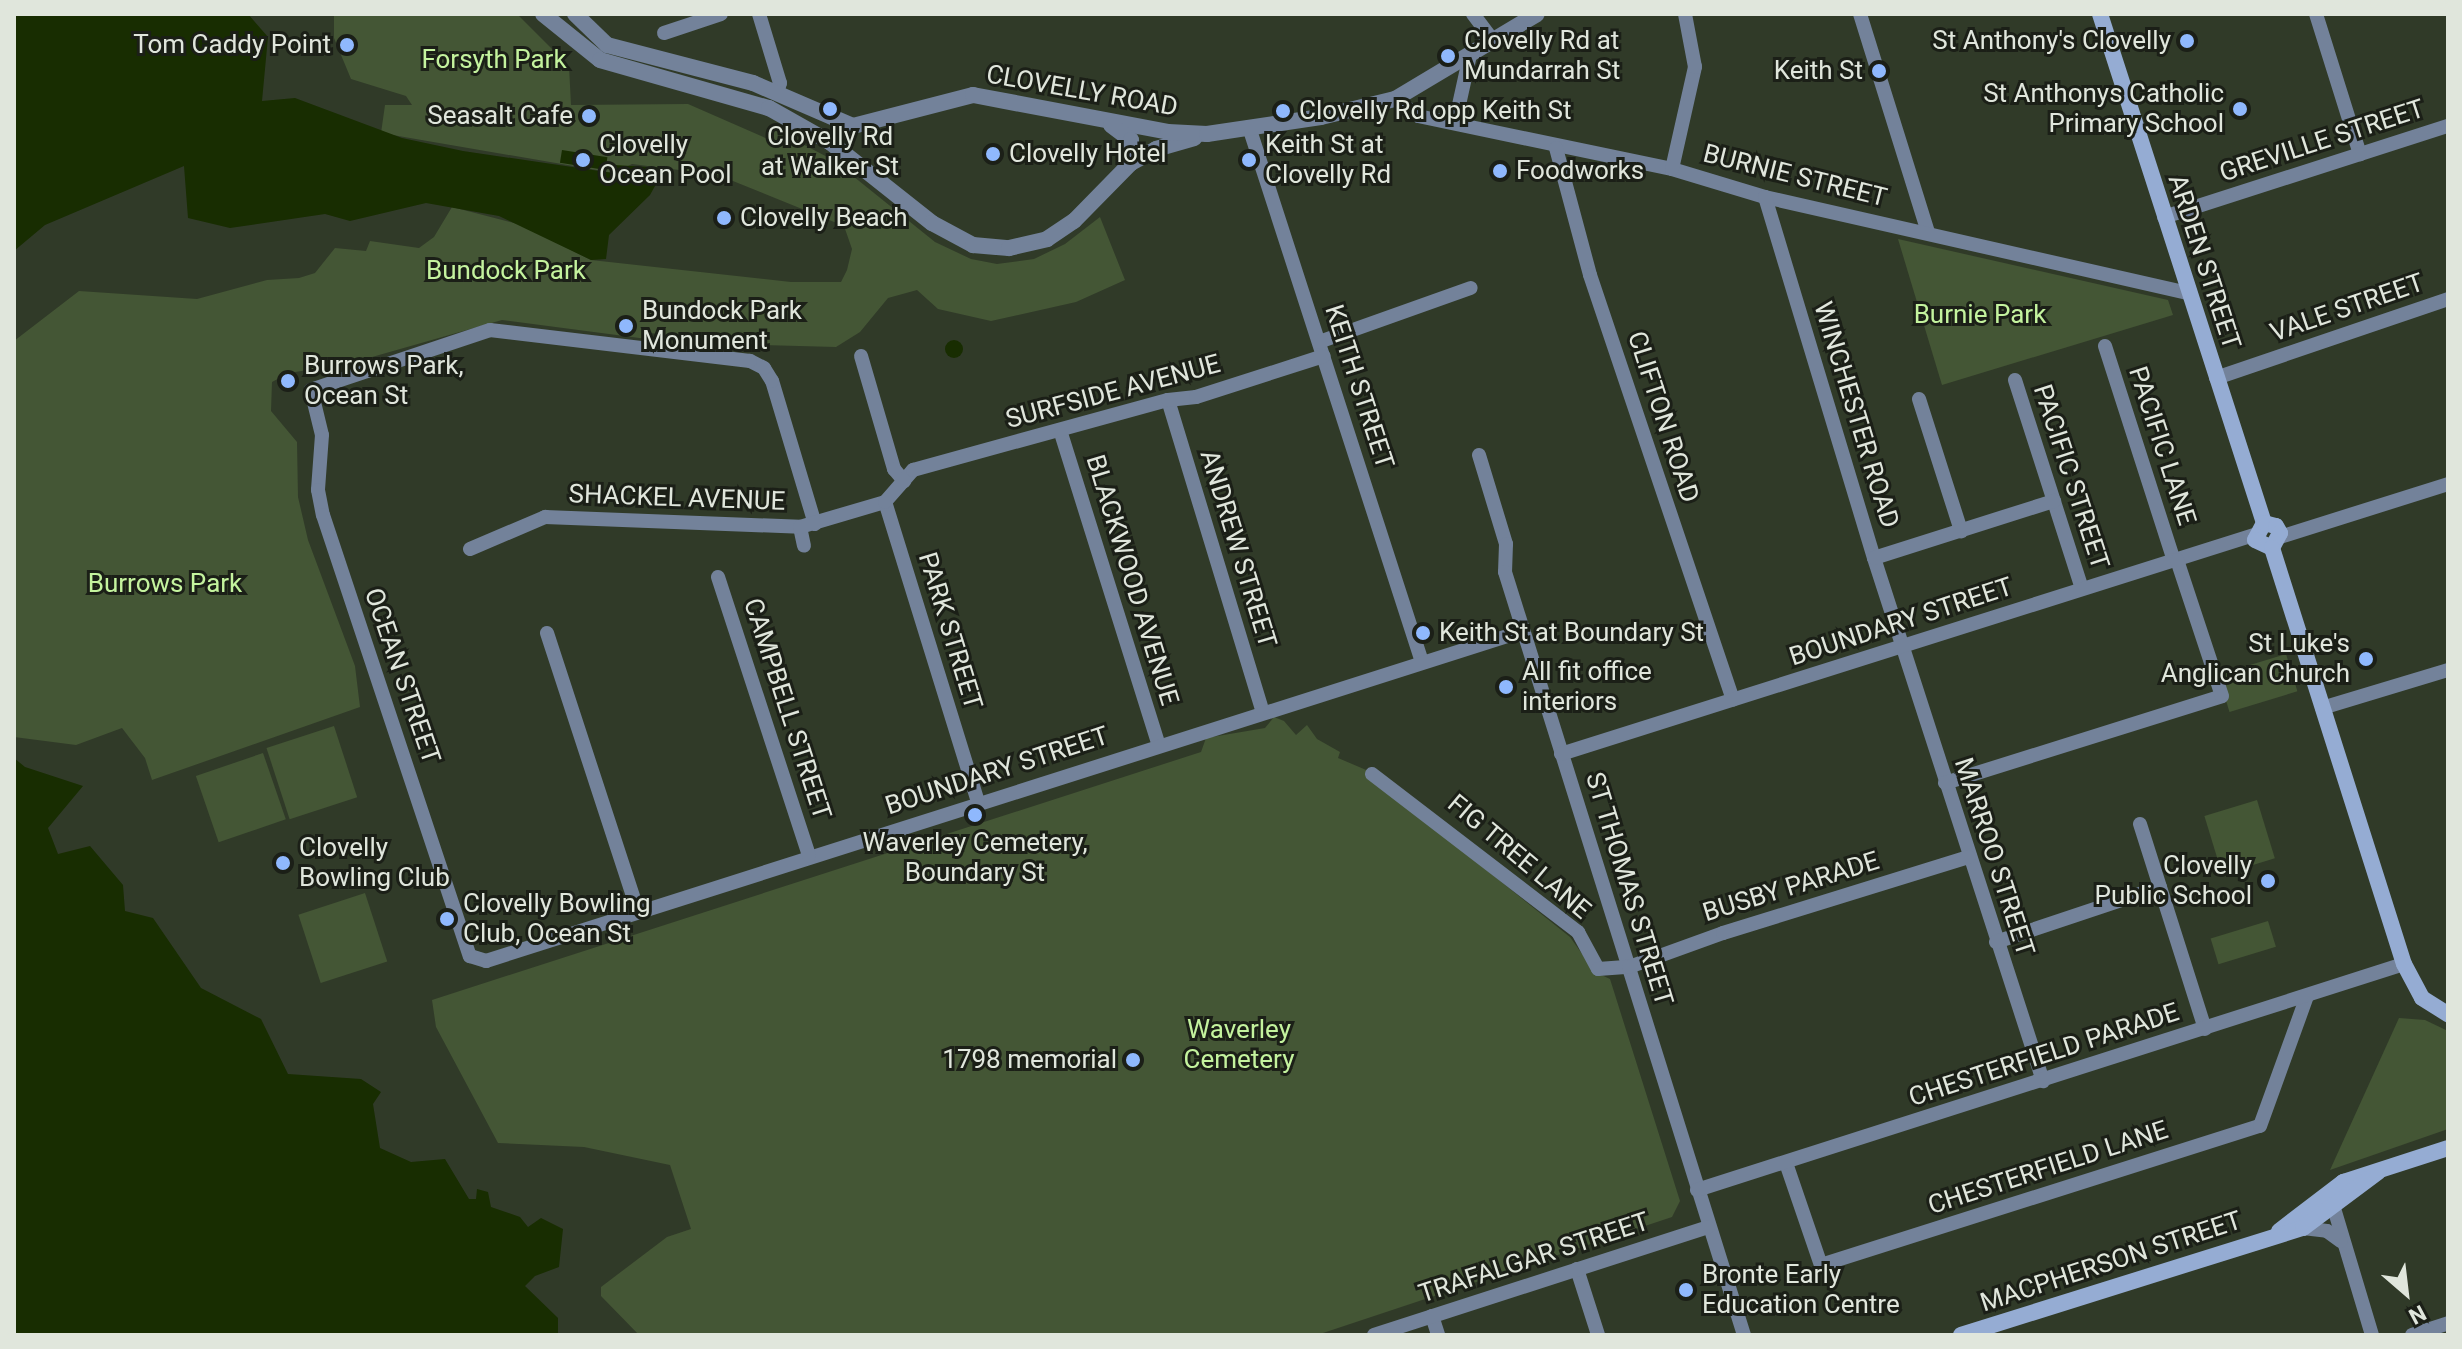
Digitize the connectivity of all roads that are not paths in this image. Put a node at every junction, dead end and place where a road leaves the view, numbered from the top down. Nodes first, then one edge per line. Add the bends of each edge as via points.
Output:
1 (543, 14) edge
2 (575, 14) edge
3 (721, 14) edge
4 (759, 14) edge
5 (1473, 14) edge
6 (1537, 14) edge
7 (1685, 14) edge
8 (1860, 14) edge
9 (2100, 14) edge
10 (2316, 14) edge
11 (664, 33) dead end
12 (1492, 39) junction
13 (1470, 55) junction
14 (777, 93) junction
15 (1395, 99) junction
16 (769, 108) junction
17 (1106, 122) junction
18 (1455, 123) junction
19 (2448, 126) edge
20 (1249, 127) junction
21 (1207, 134) junction
22 (1556, 148) junction
23 (2360, 154) junction
24 (1131, 163) junction
25 (1672, 169) junction
26 (1765, 197) junction
27 (2164, 217) junction
28 (1928, 232) junction
29 (1471, 288) dead end
30 (2188, 293) junction
31 (2448, 299) edge
32 (2105, 346) dead end
33 (1322, 349) junction
34 (861, 356) dead end
35 (2216, 378) junction
36 (2015, 380) dead end
37 (1919, 399) dead end
38 (1168, 400) junction
39 (1060, 430) junction
40 (1479, 455) dead end
41 (909, 475) junction
42 (2448, 484) edge
43 (2054, 501) junction
44 (885, 502) junction
45 (807, 525) junction
46 (2259, 529) junction
47 (1961, 531) junction
48 (2276, 542) junction
49 (804, 546) dead end
50 (470, 549) dead end
51 (1874, 558) junction
52 (2176, 561) junction
53 (718, 577) dead end
54 (2082, 589) junction
55 (1523, 631) junction
56 (547, 633) dead end
57 (1902, 647) junction
58 (1422, 662) junction
59 (2448, 670) edge
60 (1733, 700) junction
61 (2322, 708) junction
62 (1263, 712) junction
63 (1159, 745) junction
64 (1561, 754) junction
65 (1372, 774) dead end
66 (1945, 783) junction
67 (978, 802) junction
68 (2140, 824) dead end
69 (809, 856) junction
70 (1969, 857) junction
71 (2160, 887) junction
72 (638, 911) junction
73 (1996, 942) junction
74 (486, 961) joint
75 (2404, 964) junction
76 (1629, 967) junction
77 (2307, 996) junction
78 (2448, 1014) edge
79 (2205, 1029) junction
80 (2043, 1081) junction
81 (2448, 1148) edge
82 (1786, 1163) junction
83 (1697, 1190) junction
84 (2328, 1200) junction
85 (1708, 1227) junction
86 (2303, 1228) junction
87 (2275, 1235) junction
88 (2341, 1241) junction
89 (1577, 1269) junction
90 (1432, 1316) junction
91 (2448, 1323) edge
92 (1984, 1331) edge
93 (1374, 1335) edge
94 (1438, 1335) edge
95 (1598, 1335) edge
96 (1744, 1335) edge
97 (1961, 1335) edge
98 (2372, 1335) edge
99 (2412, 1335) edge

1 - 16 street via 600,60
2 - 14 street, CLOVELLY ROAD via 607,45
3 - 11 street
4 - 14 street via 780,83
5 - 12 street
6 - 12 street, CLOVELLY ROAD
7 - 25 street via 1695,67
8 - 28 street
9 - 27 main road, ARDEN STREET
10 - 23 street
12 - 13 street, CLOVELLY ROAD
13 - 15 street, CLOVELLY ROAD
13 - 18 street
14 - 16 street
14 - 17 street, CLOVELLY ROAD via 853,126 973,95
15 - 18 street, BURNIE STREET via 1408,113
15 - 20 street, CLOVELLY ROAD via 1350,112
16 - 24 street via 867,167 952,236 983,247 1009,248 1047,239 1074,221
17 - 21 street, CLOVELLY ROAD
17 - 24 street via 1131,140
18 - 22 street, BURNIE STREET
19 - 23 street, GREVILLE STREET
20 - 21 street, CLOVELLY ROAD
20 - 33 street, KEITH STREET
21 - 24 street via 1156,149
22 - 25 street, BURNIE STREET
22 - 60 street, CLIFTON ROAD via 1590,275
23 - 27 street, GREVILLE STREET
25 - 26 street, BURNIE STREET
26 - 28 street, BURNIE STREET
26 - 51 street, WINCHESTER ROAD
27 - 30 main road, ARDEN STREET
28 - 30 street, BURNIE STREET
29 - 33 street, SURFSIDE AVENUE
30 - 35 main road, ARDEN STREET
31 - 35 street, VALE STREET
32 - 52 street, PACIFIC LANE
33 - 38 street, SURFSIDE AVENUE via 1196,397
33 - 58 street, KEITH STREET
34 - 41 street via 894,469
35 - 46 main road, ARDEN STREET
36 - 43 street, PACIFIC STREET
37 - 47 street
38 - 39 street, SURFSIDE AVENUE
38 - 62 street, ANDREW STREET
39 - 41 street, SURFSIDE AVENUE
39 - 63 street, BLACKWOOD AVENUE
40 - 55 street, ST THOMAS STREET via 1506,544 1505,572
41 - 44 street
42 - 48 street
43 - 47 street
43 - 54 street, PACIFIC STREET
44 - 45 street, SHACKEL AVENUE
44 - 67 street, PARK STREET
45 - 49 street
45 - 50 street, SHACKEL AVENUE via 545,517
45 - 74 street, OCEAN STREET via 772,381 764,368 750,361 490,330 311,390 322,435 318,490 323,515 464,944 473,959
46 - 48 main road via 2276,526
46 - 52 street, BOUNDARY STREET
47 - 51 street
48 - 61 main road
51 - 57 street, WINCHESTER ROAD
52 - 54 street, BOUNDARY STREET
52 - 66 street, PACIFIC LANE via 2222,696
53 - 69 street, CAMPBELL STREET
54 - 57 street, BOUNDARY STREET
55 - 58 street, BOUNDARY STREET
55 - 64 street, ST THOMAS STREET
56 - 72 street
57 - 60 street, BOUNDARY STREET
57 - 66 street, MARROO STREET
58 - 62 street, BOUNDARY STREET
59 - 61 street
60 - 64 street, BOUNDARY STREET
61 - 75 main road
62 - 63 street, BOUNDARY STREET
63 - 67 street, BOUNDARY STREET
64 - 76 street, ST THOMAS STREET
65 - 76 street, FIG TREE LANE via 1578,932 1598,969
66 - 70 street, MARROO STREET
67 - 69 street, BOUNDARY STREET
68 - 71 street
69 - 72 street, BOUNDARY STREET
70 - 73 street, MARROO STREET
70 - 76 street, BUSBY PARADE
71 - 73 street
71 - 79 street
72 - 74 street, BOUNDARY STREET
73 - 80 street, MARROO STREET
75 - 77 street, CHESTERFIELD PARADE
75 - 78 main road via 2417,992
76 - 83 street, ST THOMAS STREET
77 - 79 street, CHESTERFIELD PARADE
77 - 82 street, CHESTERFIELD LANE via 2260,1126 1821,1265
79 - 80 street, CHESTERFIELD PARADE
80 - 82 street, CHESTERFIELD PARADE
81 - 84 main road, MACPHERSON STREET via 2343,1182
82 - 83 street, CHESTERFIELD PARADE
83 - 85 street, ST THOMAS STREET
84 - 86 main road, MACPHERSON STREET
84 - 87 main road, MACPHERSON STREET
84 - 88 street
85 - 89 street, TRAFALGAR STREET
85 - 96 street, ST THOMAS STREET
86 - 87 main road, MACPHERSON STREET
86 - 88 street via 2327,1231
87 - 92 main road, MACPHERSON STREET
88 - 98 street
89 - 90 street, TRAFALGAR STREET
89 - 95 street
90 - 93 street, TRAFALGAR STREET
90 - 94 street
91 - 99 street
92 - 97 main road, MACPHERSON STREET

